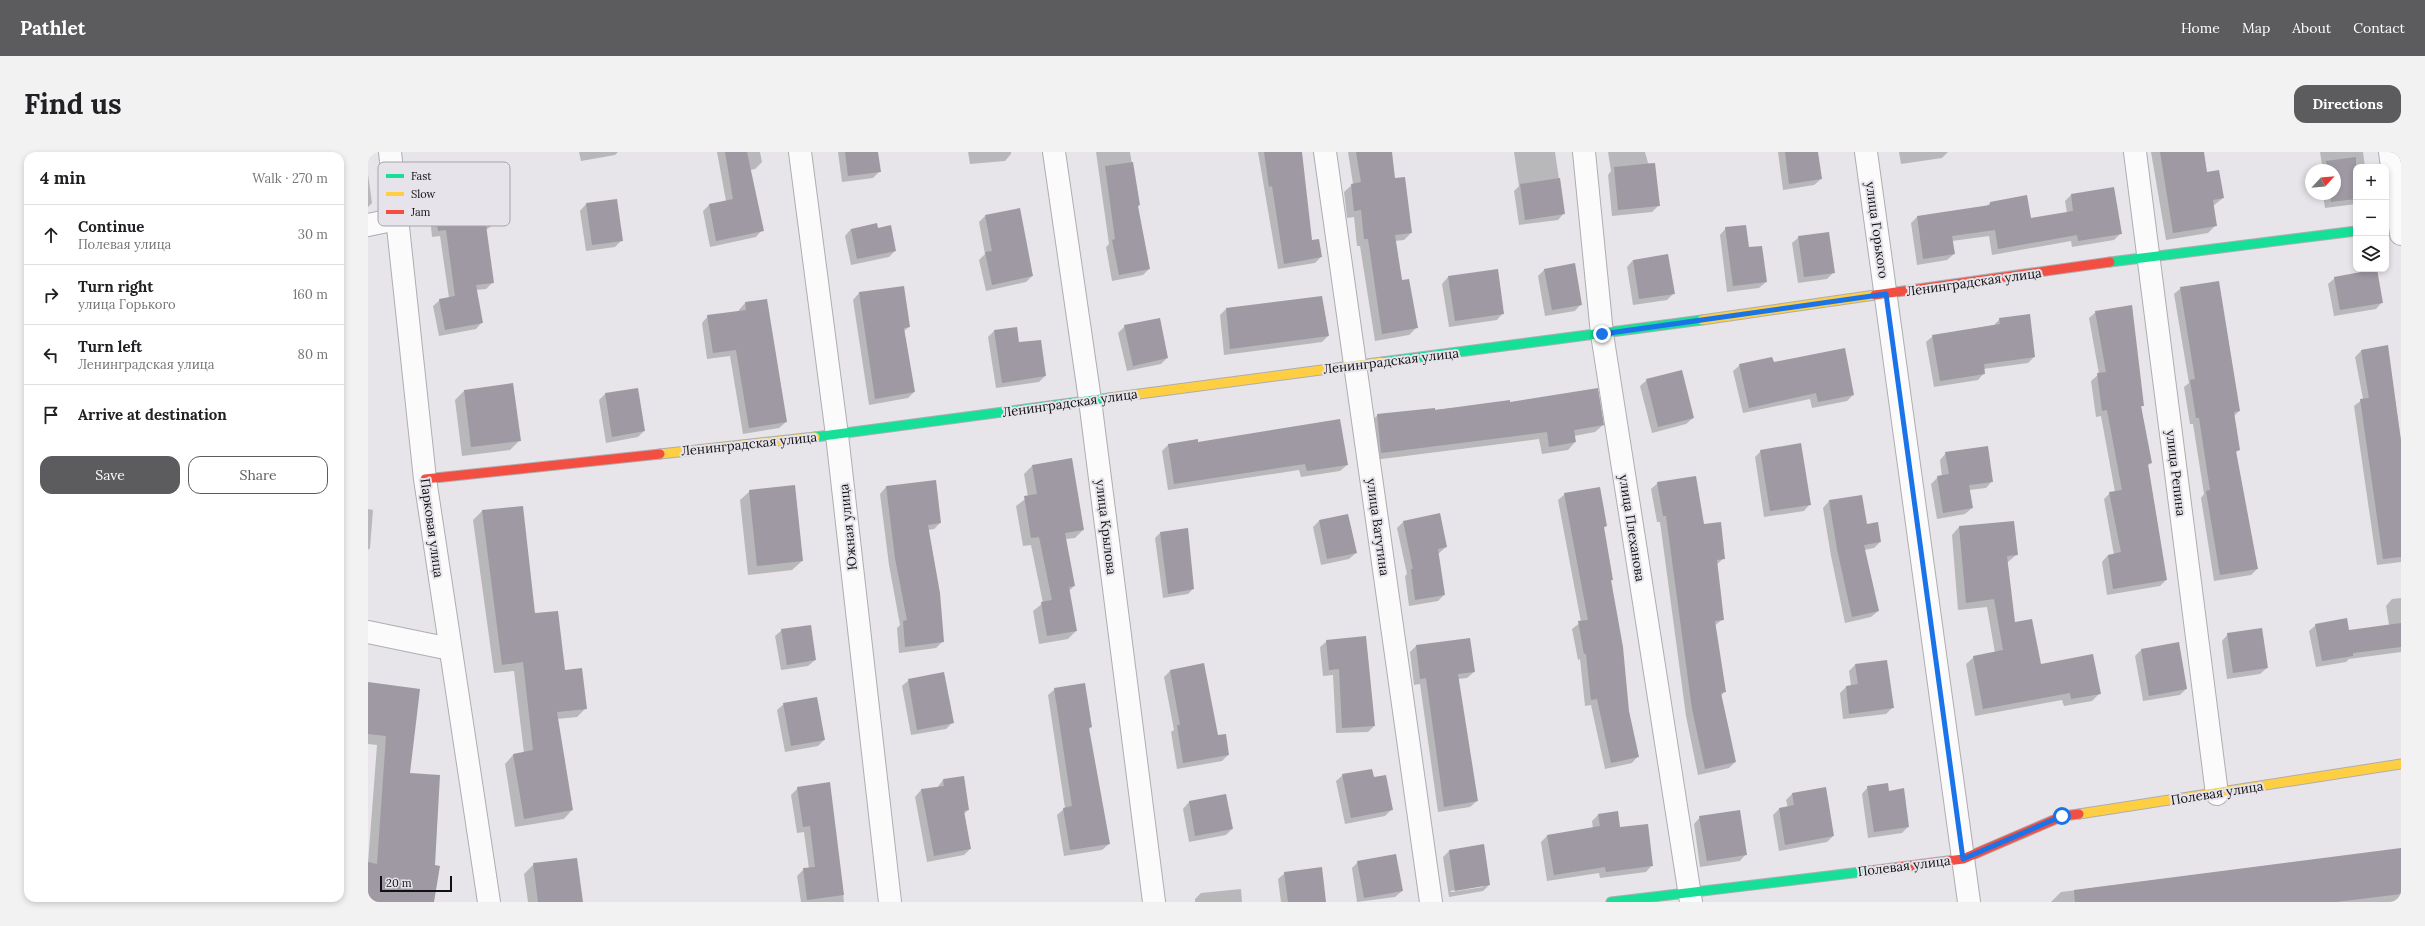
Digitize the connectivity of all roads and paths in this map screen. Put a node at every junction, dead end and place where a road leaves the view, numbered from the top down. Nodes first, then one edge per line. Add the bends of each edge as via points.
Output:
1 (390, 152) edge
2 (800, 152) edge
3 (1054, 152) edge
4 (1325, 152) edge
5 (1584, 152) edge
6 (1866, 152) edge
7 (2135, 152) edge
8 (2390, 152) edge
9 (391, 162) edge
10 (378, 223) edge
11 (368, 225) edge
12 (398, 226) edge
13 (2397, 228) edge
14 (2353, 231) edge
15 (2149, 256) junction
16 (1886, 294) junction
17 (1602, 334) junction
18 (1356, 366) junction
19 (1090, 400) junction
20 (837, 435) junction
21 (425, 479) junction
22 (368, 632) edge
23 (450, 650) junction
24 (2401, 764) edge
25 (2217, 794) junction
26 (1963, 859) junction
27 (1691, 897) edge
28 (489, 902) edge
29 (890, 902) edge
30 (1154, 902) edge
31 (1431, 902) edge
32 (1611, 902) edge
33 (1969, 902) edge

1 - 9 street, Парковая улица
2 - 20 street, Южная улица
3 - 19 street, улица Крылова
4 - 18 street, улица Ватутина
5 - 17 street, улица Плеханова
6 - 16 street, улица Горького
7 - 15 street, улица Репина
8 - 13 street
10 - 11 street
12 - 21 street, Парковая улица
14 - 15 street, Ленинградская улица
15 - 16 street, Ленинградская улица
15 - 25 street, улица Репина
16 - 17 street, Ленинградская улица
16 - 26 street, улица Горького
17 - 18 street, Ленинградская улица
17 - 27 street, улица Плеханова
18 - 19 street, Ленинградская улица
18 - 31 street, улица Ватутина
19 - 20 street, Ленинградская улица
19 - 30 street, улица Крылова
20 - 21 street, Ленинградская улица
20 - 29 street, Южная улица
21 - 23 street, Парковая улица
22 - 23 street
23 - 28 street, Парковая улица
24 - 25 street, Полевая улица
25 - 26 street, Полевая улица via 2062,816
26 - 27 street, Полевая улица
26 - 33 street, улица Горького
27 - 32 street, Полевая улица

